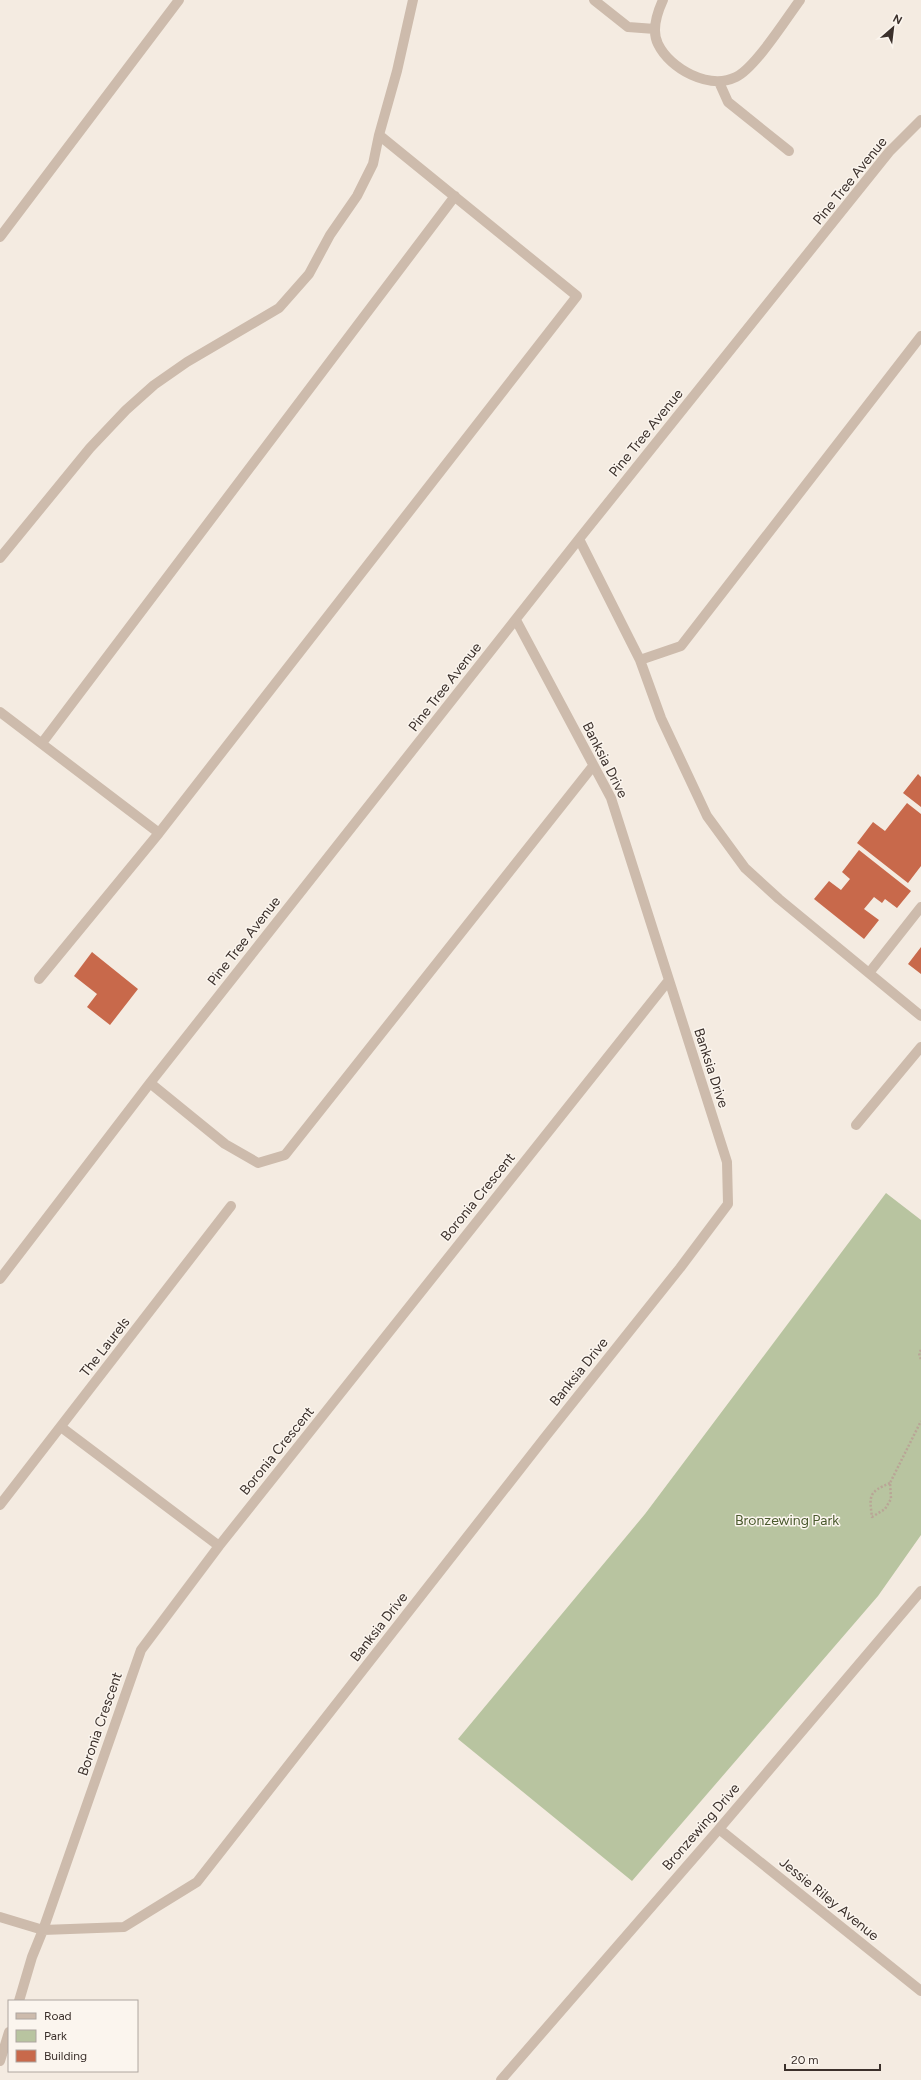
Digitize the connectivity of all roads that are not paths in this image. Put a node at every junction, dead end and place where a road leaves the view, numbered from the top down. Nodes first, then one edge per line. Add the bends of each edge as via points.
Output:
1 (179, 0) edge
2 (413, 0) edge
3 (594, 0) edge
4 (663, 0) edge
5 (800, 0) edge
6 (655, 29) junction
7 (720, 82) junction
8 (921, 120) edge
9 (379, 135) junction
10 (789, 151) dead end
11 (455, 196) junction
12 (0, 237) edge
13 (921, 336) edge
14 (578, 539) junction
15 (0, 558) edge
16 (516, 620) junction
17 (640, 660) junction
18 (0, 712) edge
19 (42, 743) junction
20 (593, 766) junction
21 (159, 833) junction
22 (921, 907) edge
23 (869, 973) junction
24 (39, 979) dead end
25 (669, 980) junction
26 (921, 1016) edge
27 (921, 1047) edge
28 (150, 1083) junction
29 (856, 1125) dead end
30 (231, 1206) dead end
31 (0, 1279) edge
32 (61, 1427) junction
33 (0, 1504) edge
34 (219, 1546) junction
35 (921, 1591) edge
36 (719, 1829) junction
37 (0, 1917) edge
38 (43, 1930) junction
39 (921, 1991) edge
40 (19, 2000) edge
41 (8, 2035) edge
42 (0, 2061) edge
43 (501, 2080) edge

1 - 12 street
2 - 9 street
3 - 6 street via 628,27
4 - 6 street via 657,12
5 - 7 street via 753,62 736,77
6 - 7 street via 657,43 666,56 687,72
7 - 10 street via 728,102
8 - 14 street, Pine Tree Avenue via 890,152
9 - 11 street
9 - 15 street via 373,164 357,196 330,235 309,274 279,308 187,362 154,385 126,410 90,448
11 - 19 street
11 - 21 street via 577,296
13 - 17 street via 681,646
14 - 16 street, Pine Tree Avenue
14 - 17 street
16 - 20 street, Banksia Drive
16 - 28 street, Pine Tree Avenue
17 - 23 street via 661,718 707,816 740,862 779,899
18 - 19 street
19 - 21 street
20 - 25 street, Banksia Drive via 611,798
20 - 28 street via 285,1155 258,1163 225,1144
21 - 24 street
22 - 23 street
23 - 26 street
25 - 34 street, Boronia Crescent
25 - 38 street, Banksia Drive via 727,1162 728,1204 197,1882 124,1927
27 - 29 street
28 - 31 street, Pine Tree Avenue
30 - 32 street, The Laurels
32 - 33 street, The Laurels
32 - 34 street
34 - 38 street, Boronia Crescent via 141,1650
35 - 36 street, Bronzewing Drive
36 - 39 street, Jessie Riley Avenue
36 - 43 street, Bronzewing Drive
37 - 38 street, Banksia Drive
38 - 40 street, Boronia Crescent
41 - 42 street

